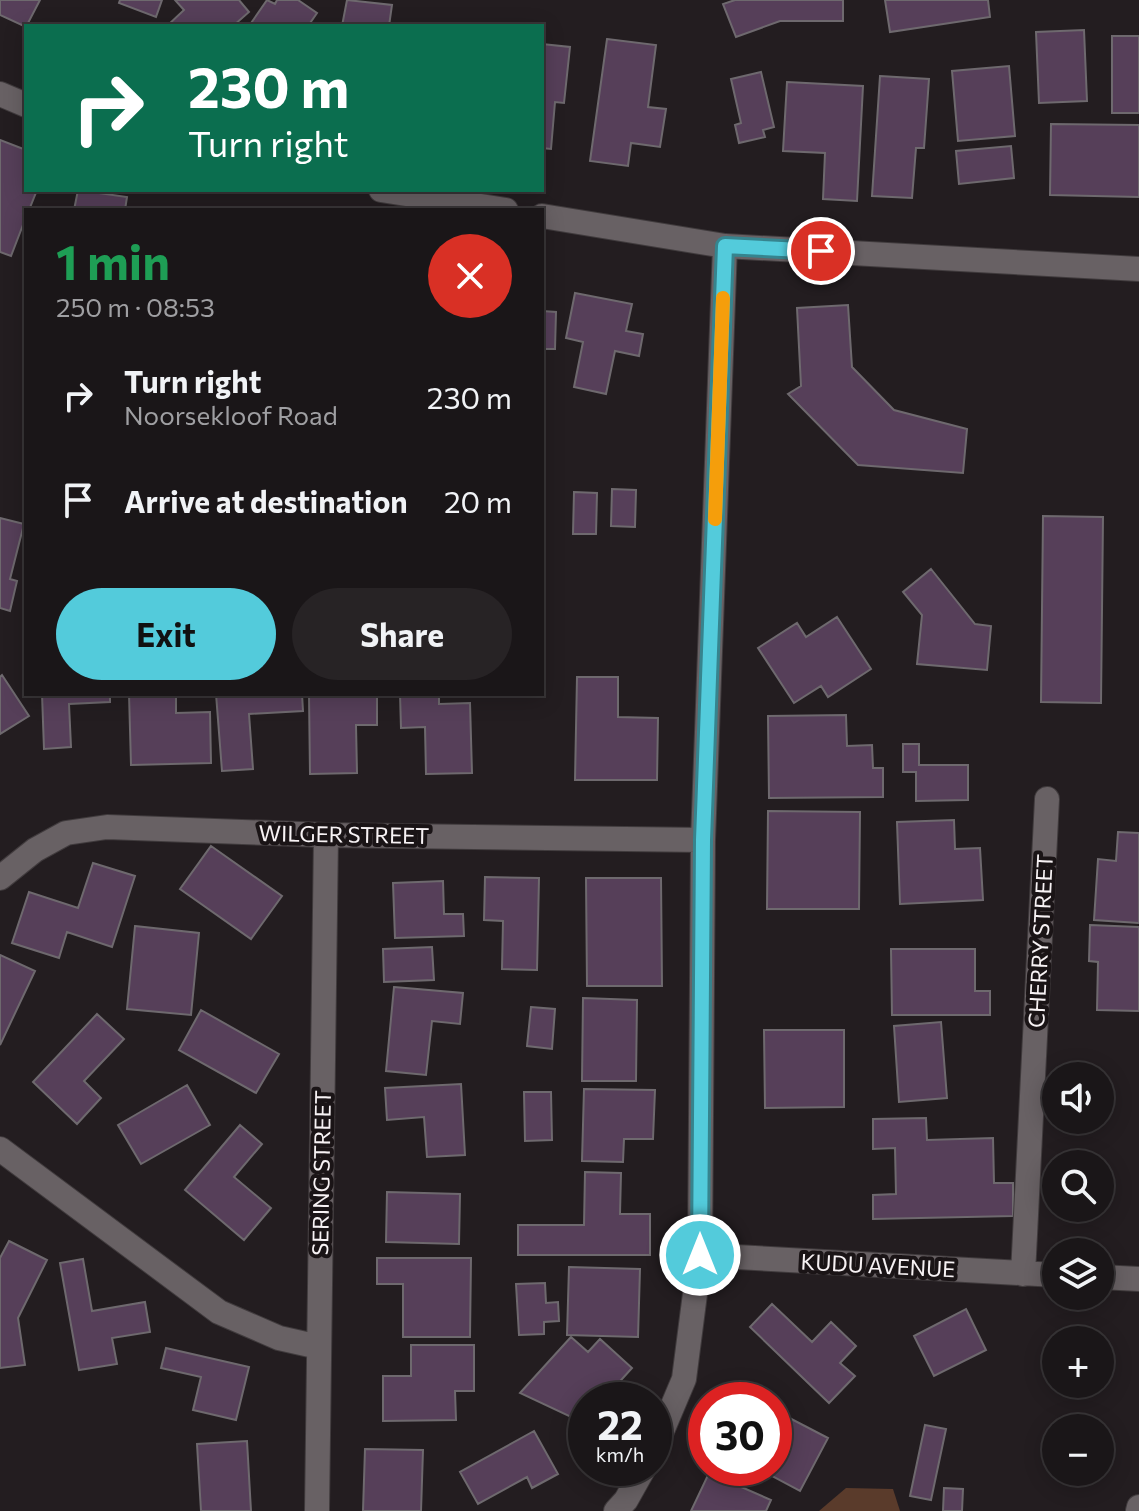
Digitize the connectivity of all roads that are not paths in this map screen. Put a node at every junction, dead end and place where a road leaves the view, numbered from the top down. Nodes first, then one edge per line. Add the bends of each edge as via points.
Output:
1 (0, 94) edge
2 (24, 104) edge
3 (394, 192) edge
4 (494, 208) edge
5 (544, 216) edge
6 (725, 246) junction
7 (1139, 269) edge
8 (1047, 799) dead end
9 (326, 835) junction
10 (703, 840) junction
11 (0, 878) edge
12 (0, 1149) edge
13 (700, 1255) junction
14 (1023, 1274) junction
15 (1042, 1275) edge
16 (1114, 1278) edge
17 (1139, 1279) edge
18 (319, 1347) junction
19 (672, 1407) edge
20 (634, 1486) edge
21 (317, 1511) edge
22 (616, 1511) edge

1 - 2 street
3 - 4 street
5 - 6 street
6 - 7 street
6 - 10 street
8 - 14 street, CHERRY STREET
9 - 10 street, WILGER STREET
9 - 11 street, WILGER STREET via 107,827 66,833
9 - 18 street, SERING STREET
10 - 13 street
12 - 18 street via 219,1312 279,1338
13 - 14 street, KUDU AVENUE
13 - 19 street via 684,1379
14 - 15 street, KUDU AVENUE
16 - 17 street
18 - 21 street, SERING STREET
20 - 22 street

